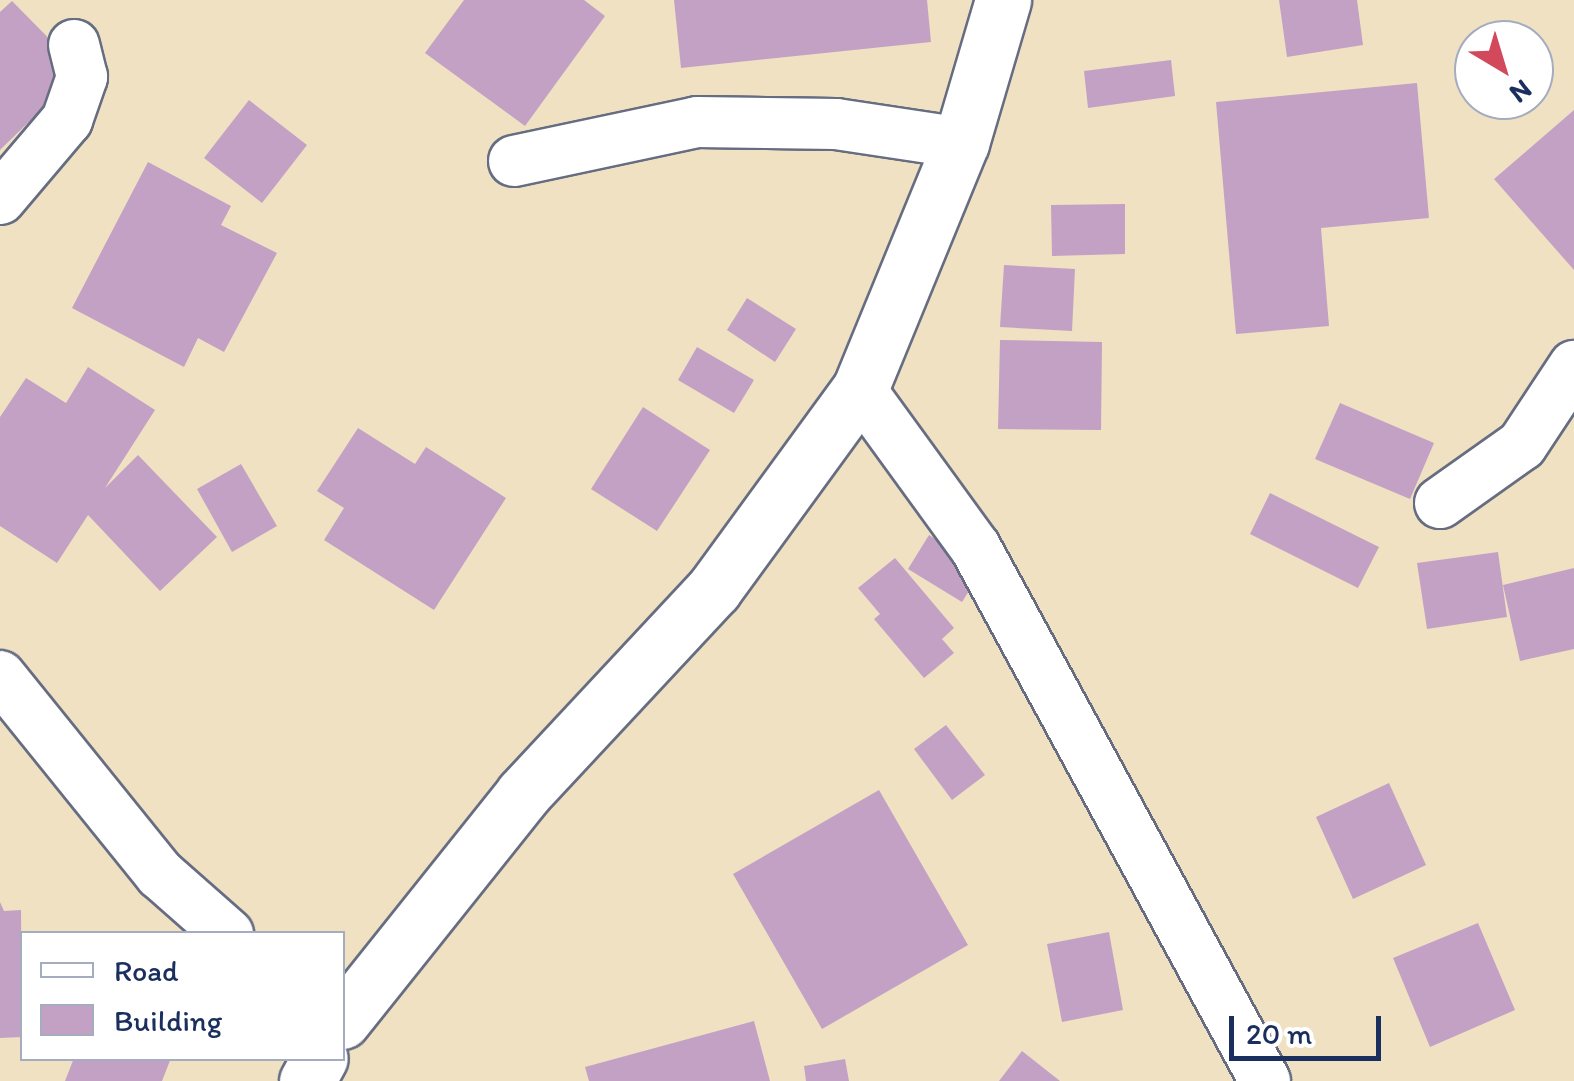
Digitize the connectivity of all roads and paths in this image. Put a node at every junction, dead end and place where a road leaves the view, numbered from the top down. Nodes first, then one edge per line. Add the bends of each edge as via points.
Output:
1 (1003, 0) edge
2 (74, 45) dead end
3 (961, 143) junction
4 (514, 161) dead end
5 (0, 199) edge
6 (1574, 366) edge
7 (860, 389) junction
8 (1440, 502) dead end
9 (0, 676) edge
10 (225, 931) edge
11 (345, 1011) edge
12 (1265, 1081) edge

1 - 3 main road
2 - 5 street via 82,77 67,120
3 - 4 street via 836,124 697,122
3 - 7 main road
6 - 8 street via 1522,445
7 - 11 main road via 714,589 523,794
7 - 12 street via 974,547
9 - 10 street via 160,874

